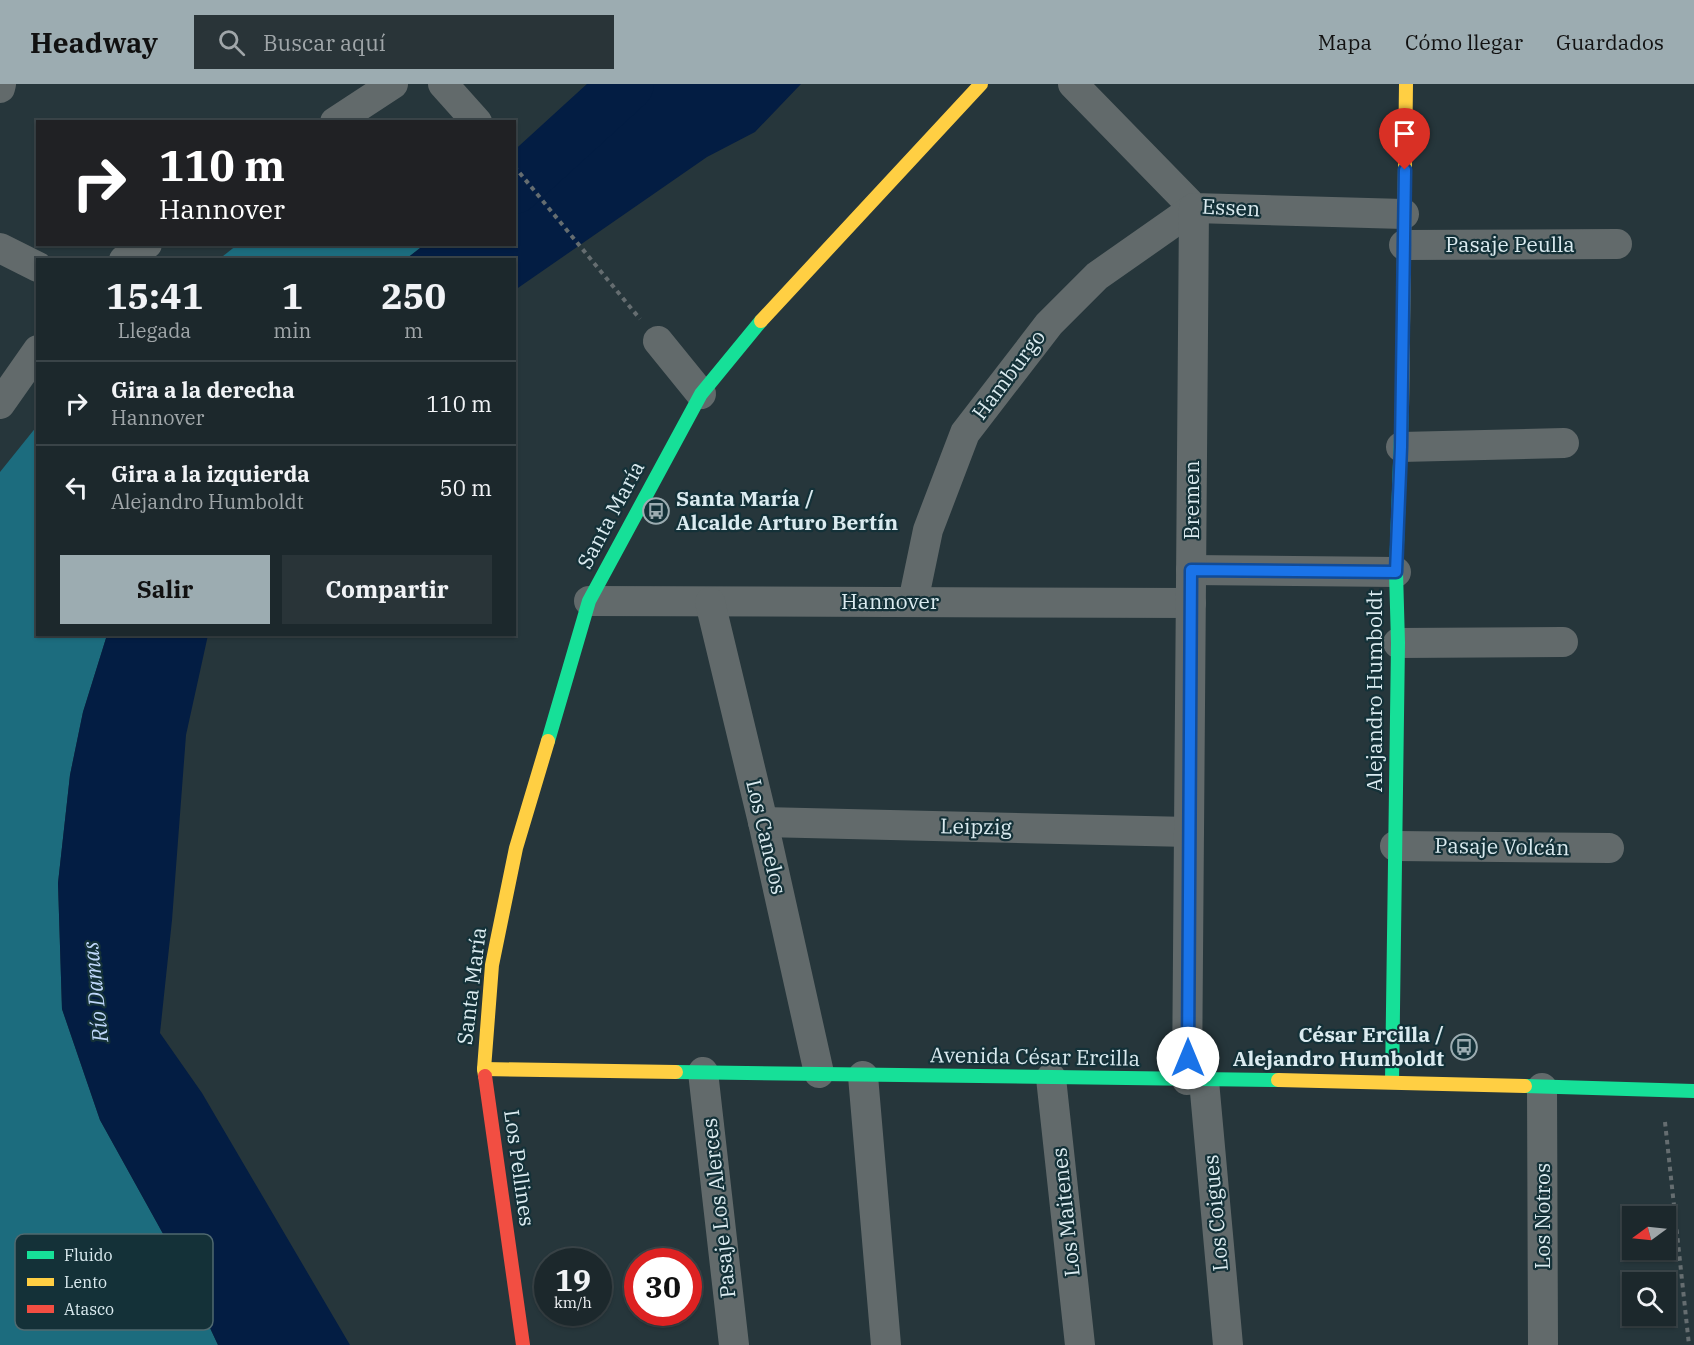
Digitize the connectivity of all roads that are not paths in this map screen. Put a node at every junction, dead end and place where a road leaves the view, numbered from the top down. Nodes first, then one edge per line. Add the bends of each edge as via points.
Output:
1 (393, 84) edge
2 (443, 84) edge
3 (981, 84) edge
4 (1073, 84) edge
5 (1406, 84) edge
6 (338, 120) edge
7 (475, 120) edge
8 (1194, 208) junction
9 (1404, 214) junction
10 (1617, 244) dead end
11 (1404, 245) junction
12 (144, 246) edge
13 (0, 248) edge
14 (127, 258) edge
15 (36, 266) edge
16 (658, 341) road end
17 (36, 353) edge
18 (701, 394) junction
19 (0, 404) edge
20 (1564, 443) dead end
21 (1401, 447) junction
22 (1191, 570) junction
23 (1396, 572) junction
24 (589, 601) junction
25 (710, 602) junction
26 (913, 602) junction
27 (1191, 603) junction
28 (1563, 642) dead end
29 (1398, 643) junction
30 (763, 822) junction
31 (1189, 832) junction
32 (1395, 846) junction
33 (1610, 848) dead end
34 (484, 1069) junction
35 (704, 1071) junction
36 (819, 1073) junction
37 (863, 1076) junction
38 (1051, 1078) junction
39 (1196, 1081) junction
40 (1392, 1082) junction
41 (1542, 1088) junction
42 (1694, 1091) edge
43 (523, 1345) edge
44 (734, 1345) edge
45 (886, 1345) edge
46 (1080, 1345) edge
47 (1228, 1345) edge
48 (1543, 1345) edge

1 - 6 street
2 - 7 street
3 - 18 street, Santa María via 745,338
4 - 8 street, Essen
5 - 9 street, Alejandro Humboldt
8 - 9 street, Essen
8 - 22 street, Bremen
8 - 26 street, Hamburgo via 1097,276 1049,324 965,433 928,530
9 - 11 street, Alejandro Humboldt
10 - 11 street, Pasaje Peulla
11 - 21 street, Alejandro Humboldt
12 - 14 street
13 - 15 street
16 - 18 street
17 - 19 street
18 - 24 street, Santa María
20 - 21 street
21 - 23 street, Alejandro Humboldt
22 - 23 street
22 - 27 street, Bremen
23 - 29 street, Alejandro Humboldt
24 - 25 street, Hannover
24 - 34 street, Santa María via 516,848 492,965
25 - 26 street, Hannover
25 - 30 street, Los Canelos
26 - 27 street, Hannover
27 - 31 street, Bremen
28 - 29 street
29 - 32 street, Alejandro Humboldt
30 - 31 street, Leipzig
30 - 36 street, Los Canelos
31 - 39 street, Bremen
32 - 33 street, Pasaje Volcán
32 - 40 street, Alejandro Humboldt
34 - 35 street, Avenida César Ercilla
34 - 43 street, Los Pellines
35 - 36 street, Avenida César Ercilla
35 - 44 street, Pasaje Los Alerces
36 - 37 street, Avenida César Ercilla
37 - 38 street, Avenida César Ercilla
37 - 45 street
38 - 39 street, Avenida César Ercilla
38 - 46 street, Los Maitenes
39 - 40 street, Avenida César Ercilla
39 - 47 street, Los Coigues
40 - 41 street, Avenida César Ercilla
41 - 42 street, Avenida César Ercilla
41 - 48 street, Los Notros

